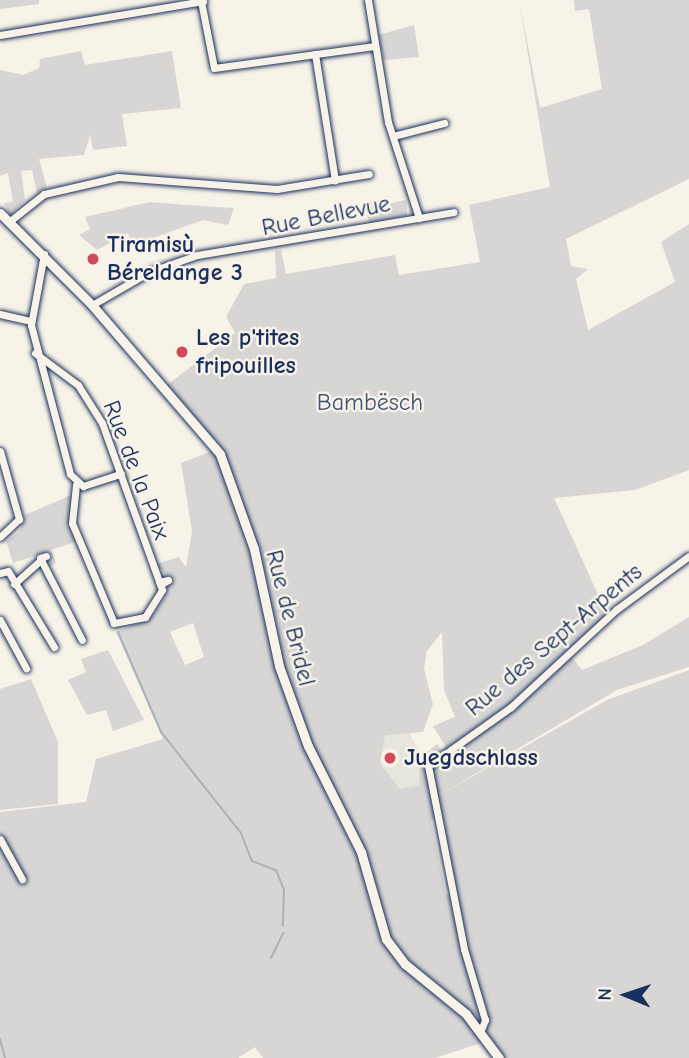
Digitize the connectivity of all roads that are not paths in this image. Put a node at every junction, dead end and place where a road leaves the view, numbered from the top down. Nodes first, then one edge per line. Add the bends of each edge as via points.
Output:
1 (203, 0) edge
2 (368, 0) edge
3 (0, 35) edge
4 (375, 46) junction
5 (315, 54) junction
6 (444, 124) dead end
7 (393, 136) junction
8 (369, 174) dead end
9 (335, 180) junction
10 (453, 212) dead end
11 (0, 213) edge
12 (419, 218) junction
13 (9, 221) junction
14 (44, 253) junction
15 (92, 305) junction
16 (0, 314) edge
17 (31, 321) junction
18 (35, 353) junction
19 (0, 452) edge
20 (3, 470) edge
21 (121, 474) junction
22 (76, 484) junction
23 (0, 537) edge
24 (689, 556) edge
25 (0, 573) edge
26 (15, 584) junction
27 (0, 620) edge
28 (82, 640) dead end
29 (54, 647) dead end
30 (26, 668) dead end
31 (0, 839) edge
32 (22, 879) dead end
33 (481, 1030) junction
34 (499, 1058) edge

1 - 3 street
1 - 5 street via 214,68
2 - 4 street
4 - 5 street
4 - 7 street
5 - 9 street
6 - 7 street
7 - 12 street
8 - 9 street
9 - 13 street via 277,189 118,177 44,194
10 - 12 street, Rue Bellevue
11 - 13 main road, Rue de Bridel
12 - 15 street, Rue Bellevue via 197,255 149,272
13 - 14 main road, Rue de Bridel
14 - 15 main road, Rue de Bridel
14 - 17 street
15 - 33 main road, Rue de Bridel via 220,454 254,549 279,666 308,746 361,852 380,926 405,964
16 - 17 street
17 - 18 street
18 - 21 street, Rue de la Paix via 58,365 85,394
18 - 22 street
19 - 20 street
20 - 23 street via 19,519
21 - 22 street
21 - 22 street, Rue de la Paix via 162,595 150,614 114,623 72,523
24 - 33 street, Rue des Sept-Arpents via 617,609 511,707 428,766 464,949 485,1020
25 - 26 street via 8,571
26 - 28 street via 44,558
26 - 29 street
27 - 30 street
31 - 32 street
33 - 34 main road, Rue de Bridel

